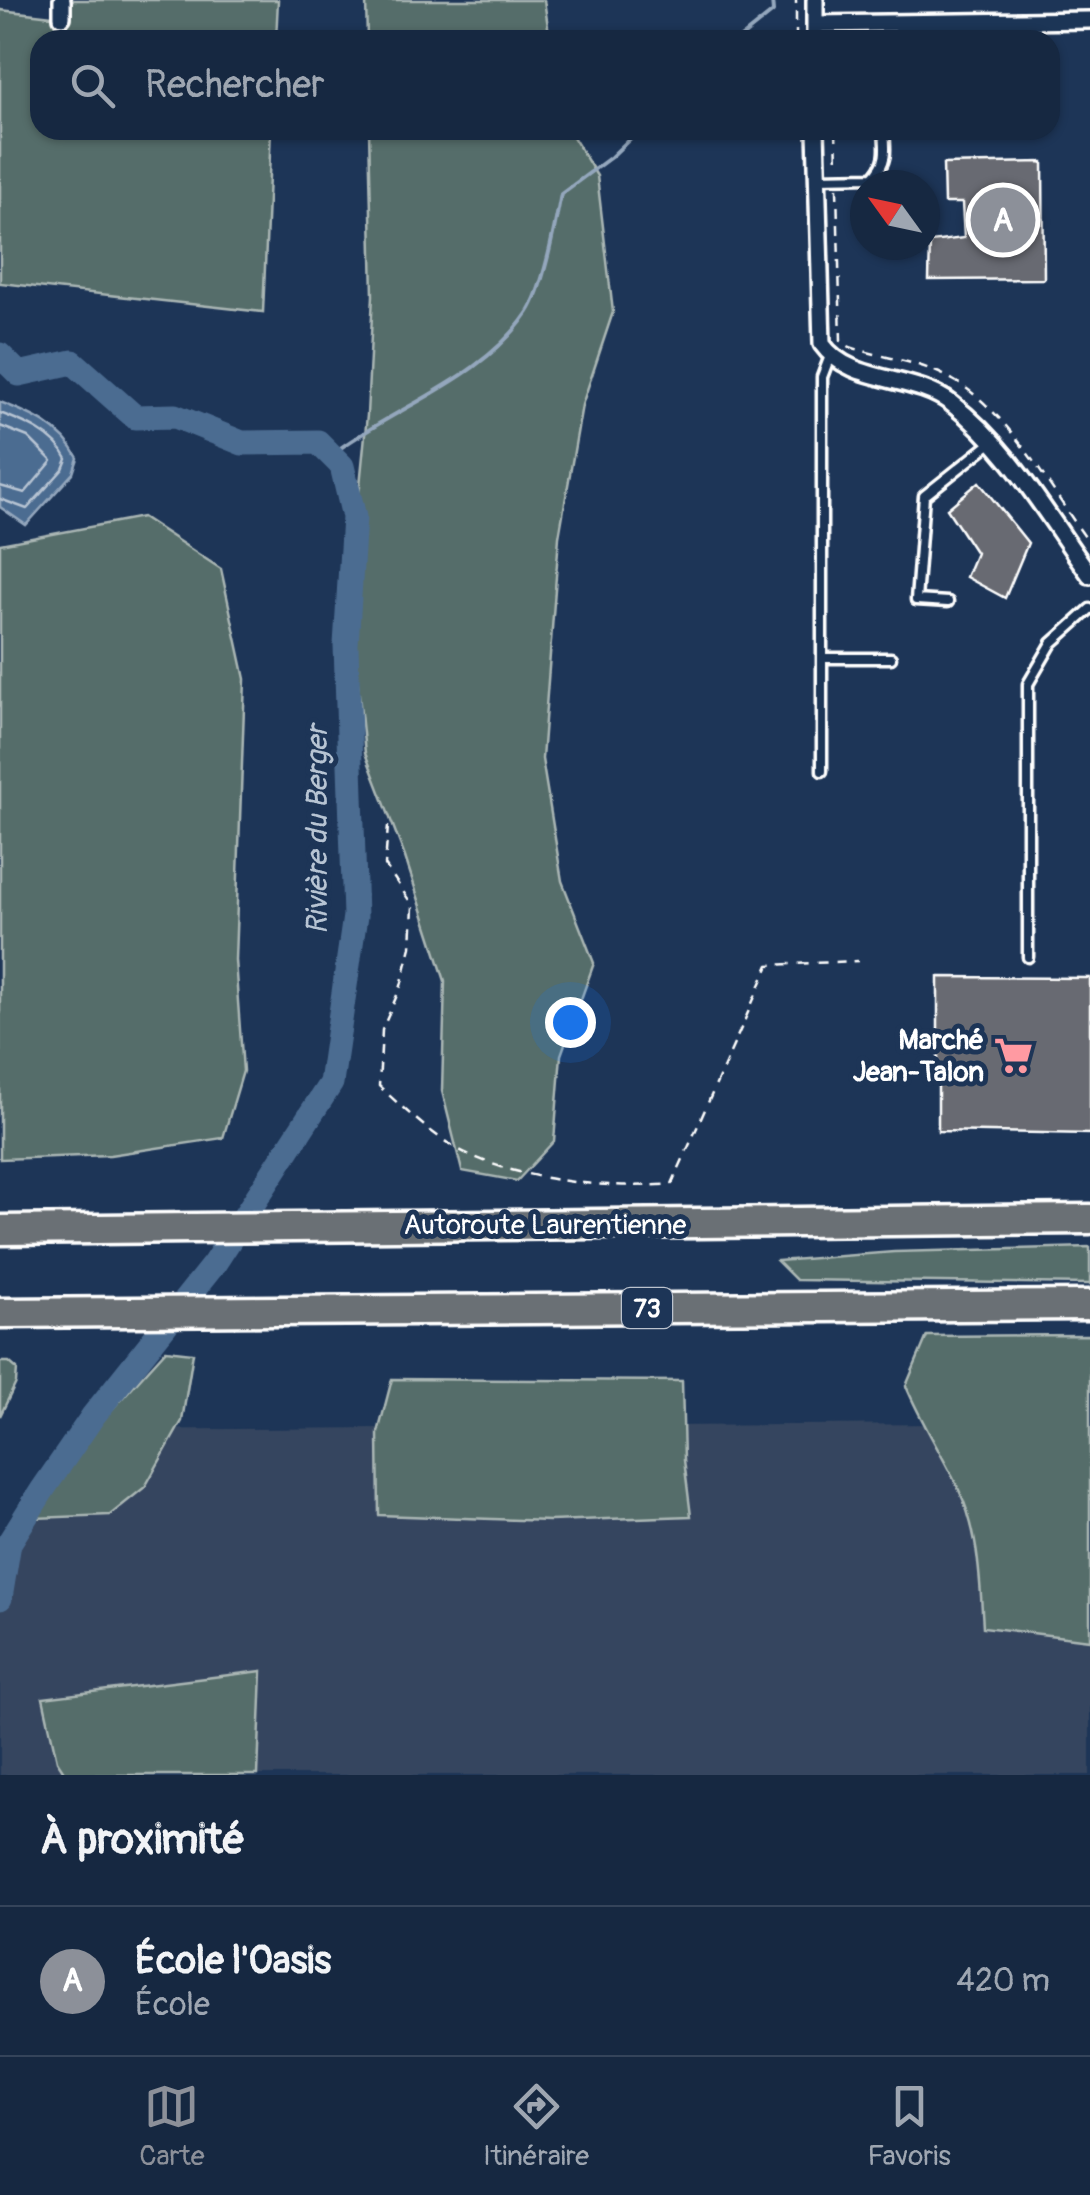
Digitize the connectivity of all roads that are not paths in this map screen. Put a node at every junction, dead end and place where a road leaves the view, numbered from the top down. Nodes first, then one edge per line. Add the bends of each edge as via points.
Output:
1 (816, 0) edge
2 (1090, 20) edge
3 (815, 30) edge
4 (861, 30) edge
5 (816, 140) edge
6 (883, 140) edge
7 (817, 178) junction
8 (830, 356) junction
9 (992, 442) junction
10 (1090, 575) edge
11 (948, 602) dead end
12 (1090, 608) edge
13 (824, 658) junction
14 (891, 658) dead end
15 (822, 772) dead end
16 (1028, 958) dead end
17 (1090, 1219) edge
18 (0, 1230) edge
19 (1090, 1306) edge
20 (0, 1313) edge

1 - 3 street
2 - 4 street
5 - 7 street
6 - 7 lane via 885,159 873,177
7 - 8 street via 820,330
8 - 9 street via 925,388
8 - 13 lane via 822,377
9 - 10 street
9 - 11 lane via 924,496 916,600
12 - 16 lane via 1052,643 1028,684
13 - 14 lane
13 - 15 lane
17 - 18 highway, Autoroute Laurentienne
19 - 20 highway, 73

